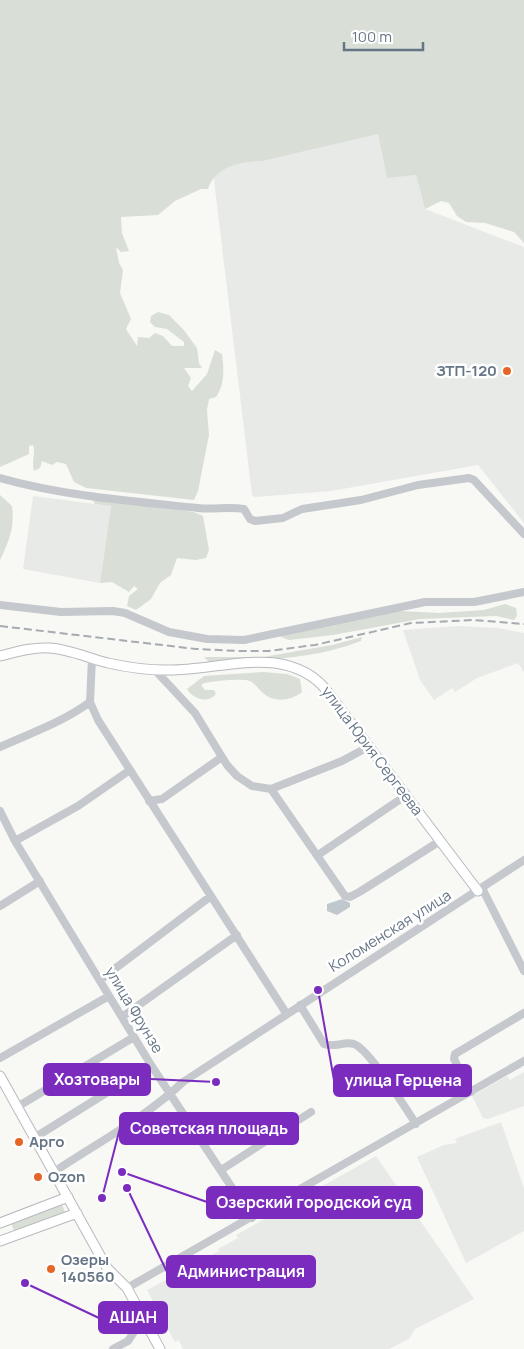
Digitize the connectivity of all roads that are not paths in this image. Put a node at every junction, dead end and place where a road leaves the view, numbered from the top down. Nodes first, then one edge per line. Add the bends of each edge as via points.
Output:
1 (0, 478) edge
2 (524, 534) edge
3 (524, 592) edge
4 (0, 605) edge
5 (0, 656) edge
6 (92, 658) junction
7 (154, 670) junction
8 (90, 702) junction
9 (0, 747) edge
10 (368, 747) junction
11 (222, 757) junction
12 (130, 770) junction
13 (271, 789) junction
14 (405, 796) junction
15 (149, 802) junction
16 (0, 811) edge
17 (15, 841) junction
18 (440, 841) junction
19 (318, 855) junction
20 (524, 860) edge
21 (40, 882) junction
22 (480, 890) junction
23 (211, 896) junction
24 (0, 906) edge
25 (237, 935) junction
26 (524, 971) edge
27 (100, 980) junction
28 (109, 996) junction
29 (300, 1005) junction
30 (286, 1013) junction
31 (524, 1013) edge
32 (122, 1017) junction
33 (134, 1037) junction
34 (0, 1058) edge
35 (524, 1062) edge
36 (151, 1065) junction
37 (0, 1076) edge
38 (471, 1092) junction
39 (171, 1093) junction
40 (17, 1107) junction
41 (311, 1112) dead end
42 (416, 1124) junction
43 (34, 1138) junction
44 (221, 1170) junction
45 (54, 1172) junction
46 (68, 1197) junction
47 (58, 1200) junction
48 (77, 1213) junction
49 (67, 1217) junction
50 (252, 1218) junction
51 (0, 1223) edge
52 (0, 1241) edge
53 (127, 1288) junction
54 (143, 1318) junction
55 (113, 1349) edge
56 (160, 1349) edge

1 - 2 street via 33,488 201,509 235,507 244,509 255,521 283,518 302,509 361,500 418,485 469,478
3 - 4 street via 474,602 425,602 244,640 207,639 169,632 113,611 61,612
5 - 6 main road, улица Юрия Сергеева via 49,648
6 - 7 main road, улица Юрия Сергеева
6 - 8 street
7 - 10 main road, улица Юрия Сергеева via 252,662 293,667 321,682
7 - 11 street via 195,713
8 - 9 street via 52,725
8 - 12 street
10 - 13 street via 333,765
10 - 14 main road, улица Юрия Сергеева
11 - 13 street via 244,782
11 - 15 street via 162,799
12 - 15 street
12 - 17 street via 78,806
13 - 19 street
14 - 18 main road, улица Юрия Сергеева
14 - 19 street
15 - 23 street
16 - 17 street, улица Фрунзе
17 - 21 street, улица Фрунзе
18 - 19 street via 350,897 345,896
18 - 22 main road, улица Юрия Сергеева
20 - 22 street, Коломенская улица
21 - 24 street
21 - 27 street, улица Фрунзе
22 - 26 street, улица Юрия Сергеева
22 - 29 street, Коломенская улица
23 - 25 street
23 - 27 street
25 - 30 street
25 - 32 street
27 - 28 street, улица Фрунзе
28 - 32 street, улица Фрунзе
28 - 34 street
29 - 30 street, Коломенская улица
29 - 42 street via 324,1044 349,1043 359,1047 389,1082
30 - 39 street, Коломенская улица
31 - 38 street via 455,1054 454,1059
32 - 33 street, улица Фрунзе
33 - 36 street, улица Фрунзе
33 - 40 street
35 - 38 street
36 - 39 street, улица Фрунзе
36 - 43 street
37 - 40 main road
38 - 42 street
39 - 44 street, улица Фрунзе
39 - 45 street, Коломенская улица
40 - 43 main road
41 - 44 street
42 - 50 street
43 - 45 main road
44 - 50 street, улица Фрунзе
45 - 46 main road
46 - 47 main road
46 - 48 main road
47 - 49 main road via 67,1202 70,1210
47 - 51 main road
48 - 49 main road
48 - 53 main road via 107,1268
49 - 52 main road
50 - 53 street
53 - 54 main road
54 - 55 street via 128,1341
54 - 56 main road

